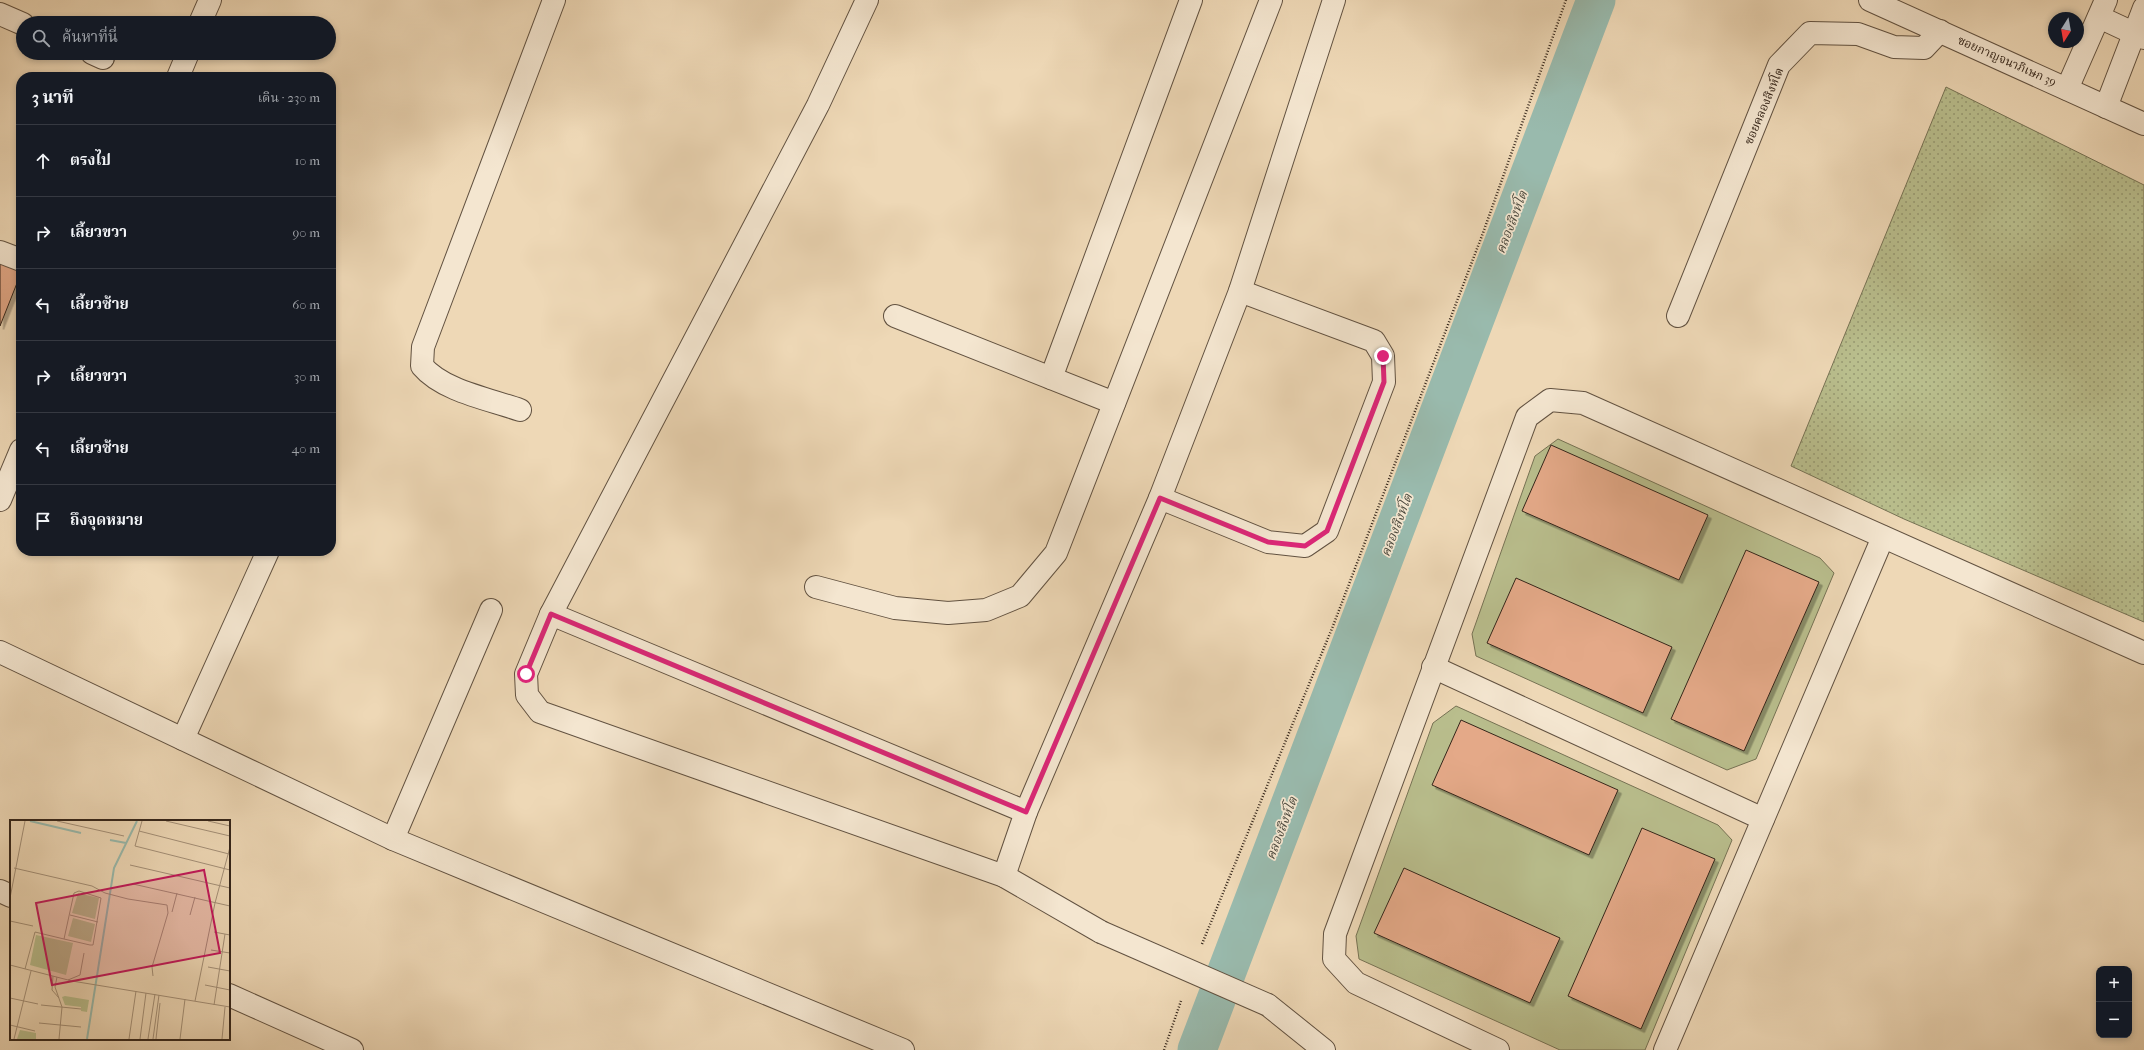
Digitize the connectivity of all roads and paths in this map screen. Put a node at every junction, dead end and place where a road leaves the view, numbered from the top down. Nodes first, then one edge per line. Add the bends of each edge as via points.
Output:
1 (210, 0) edge
2 (554, 0) edge
3 (867, 0) edge
4 (1191, 0) edge
5 (1271, 0) edge
6 (1334, 0) edge
7 (1566, 0) edge
8 (1877, 3) edge
9 (2144, 8) edge
10 (2103, 9) edge
11 (0, 14) edge
12 (203, 16) edge
13 (16, 21) edge
14 (1940, 31) junction
15 (2140, 36) edge
16 (185, 60) edge
17 (180, 72) edge
18 (2067, 89) junction
19 (2106, 107) junction
20 (2144, 124) edge
21 (0, 252) edge
22 (16, 258) edge
23 (1240, 292) junction
24 (895, 316) dead end
25 (1678, 316) dead end
26 (1051, 378) junction
27 (1114, 403) junction
28 (520, 410) dead end
29 (16, 462) edge
30 (1160, 498) junction
31 (0, 500) edge
32 (1883, 537) junction
33 (266, 556) edge
34 (816, 587) dead end
35 (491, 610) dead end
36 (551, 614) junction
37 (0, 652) edge
38 (2144, 653) edge
39 (1434, 667) junction
40 (183, 739) junction
41 (1026, 812) junction
42 (1763, 819) junction
43 (393, 840) junction
44 (1004, 876) junction
45 (0, 891) edge
46 (10, 896) edge
47 (1202, 945) dead end
48 (230, 995) edge
49 (1183, 997) dead end
50 (352, 1050) edge
51 (903, 1050) edge
52 (1164, 1050) edge
53 (1324, 1050) edge
54 (1498, 1050) edge
55 (1664, 1050) edge

1 - 12 street
2 - 28 street via 423,348 422,366 430,376 444,384
3 - 36 street via 818,105
4 - 26 street
5 - 27 street
6 - 23 street
7 - 47 path via 1483,233 1334,626
8 - 14 street, ซอยกาญจนาภิเษก 39
9 - 15 street
10 - 15 street
10 - 18 street
11 - 13 street
14 - 18 street, ซอยกาญจนาภิเษก 39
14 - 25 street, ซอยคลองสิงห์โต via 1924,48 1894,47 1858,34 1810,33 1779,66
15 - 19 street
16 - 17 street
18 - 19 street, ซอยกาญจนาภิเษก 39
19 - 20 street, ซอยกาญจนาภิเษก 39
21 - 22 street
23 - 30 street
23 - 30 street via 1374,341 1383,356 1384,382 1330,524 1327,531 1305,546 1268,542
24 - 26 street
26 - 27 street
27 - 34 street via 1056,553 1020,596 986,610 948,613 895,608
29 - 31 street
30 - 41 street
32 - 38 street
32 - 39 street via 1582,404 1550,400 1526,417
32 - 42 street
33 - 40 street
35 - 43 street
36 - 41 street
36 - 44 street via 526,674 527,695 540,712
37 - 40 street
39 - 42 street
39 - 54 street via 1335,934 1334,958 1356,982
40 - 43 street
41 - 44 street
42 - 55 street
43 - 51 street
44 - 53 street, bridge via 1101,932 1268,1005
45 - 46 street
48 - 50 street
49 - 52 path

